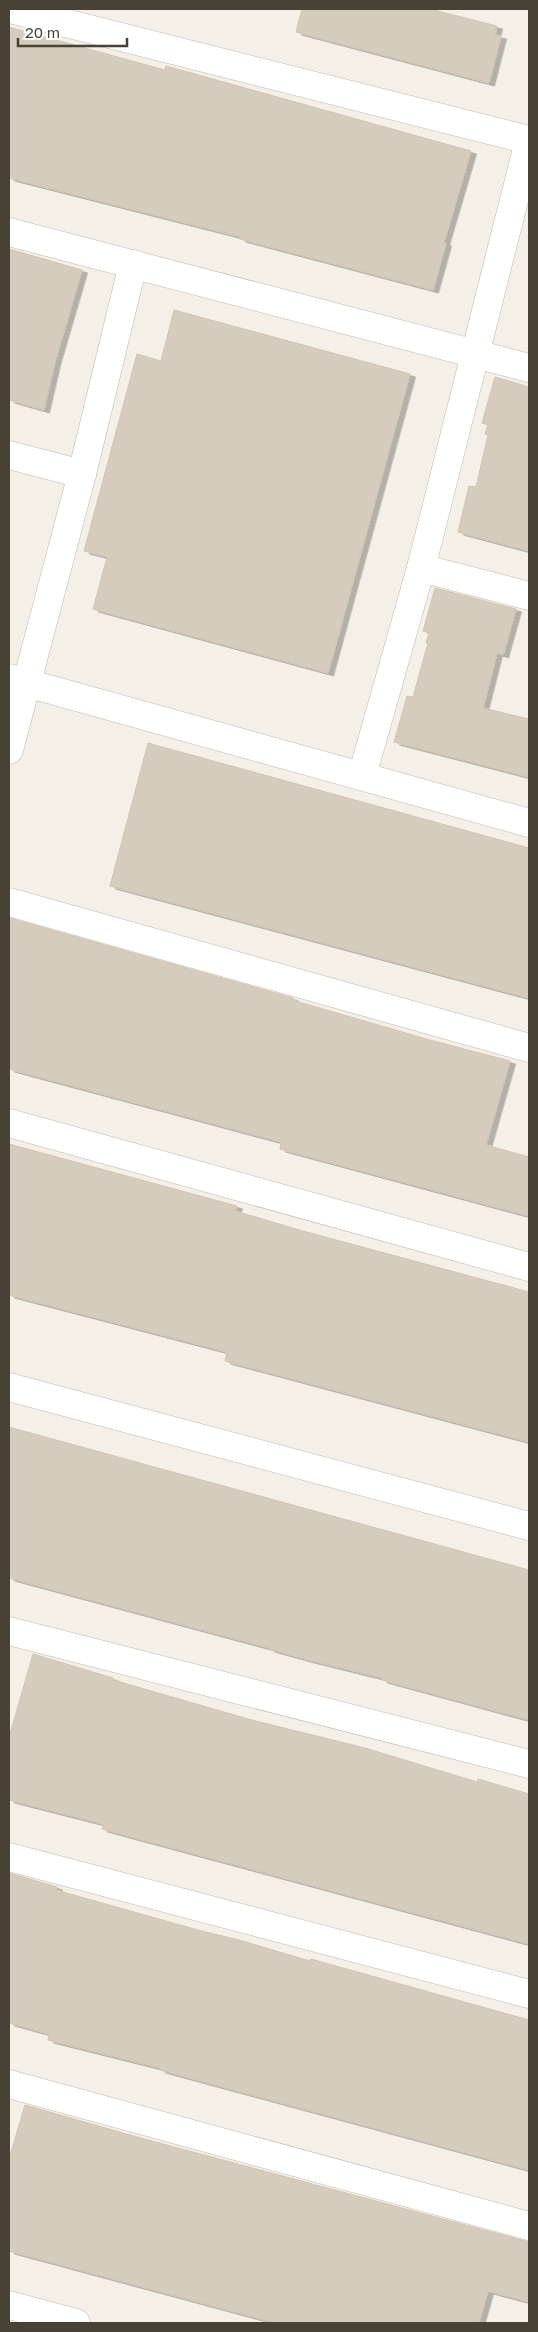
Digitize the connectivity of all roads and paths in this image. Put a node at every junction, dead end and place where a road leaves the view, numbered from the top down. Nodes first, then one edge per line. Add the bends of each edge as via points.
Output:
1 (10, 9) edge
2 (529, 140) edge
3 (9, 232) edge
4 (133, 264) junction
5 (475, 354) junction
6 (529, 368) edge
7 (9, 455) edge
8 (82, 474) junction
9 (421, 568) junction
10 (529, 596) edge
11 (18, 680) edge
12 (9, 750) edge
13 (362, 776) junction
14 (529, 823) edge
15 (9, 902) edge
16 (529, 1048) edge
17 (9, 1123) edge
18 (529, 1267) edge
19 (9, 1387) edge
20 (529, 1526) edge
21 (9, 1631) edge
22 (529, 1764) edge
23 (9, 1857) edge
24 (529, 1994) edge
25 (9, 2084) edge
26 (529, 2226) edge
27 (9, 2305) edge
28 (76, 2323) edge

1 - 2 street
2 - 5 street
3 - 4 street
4 - 5 street
4 - 8 street
5 - 6 street
5 - 9 street
7 - 8 street
8 - 11 street
9 - 10 street
9 - 13 street
11 - 12 street
11 - 13 street
13 - 14 street
15 - 16 street
17 - 18 street
19 - 20 street
21 - 22 street
23 - 24 street
25 - 26 street
27 - 28 street

